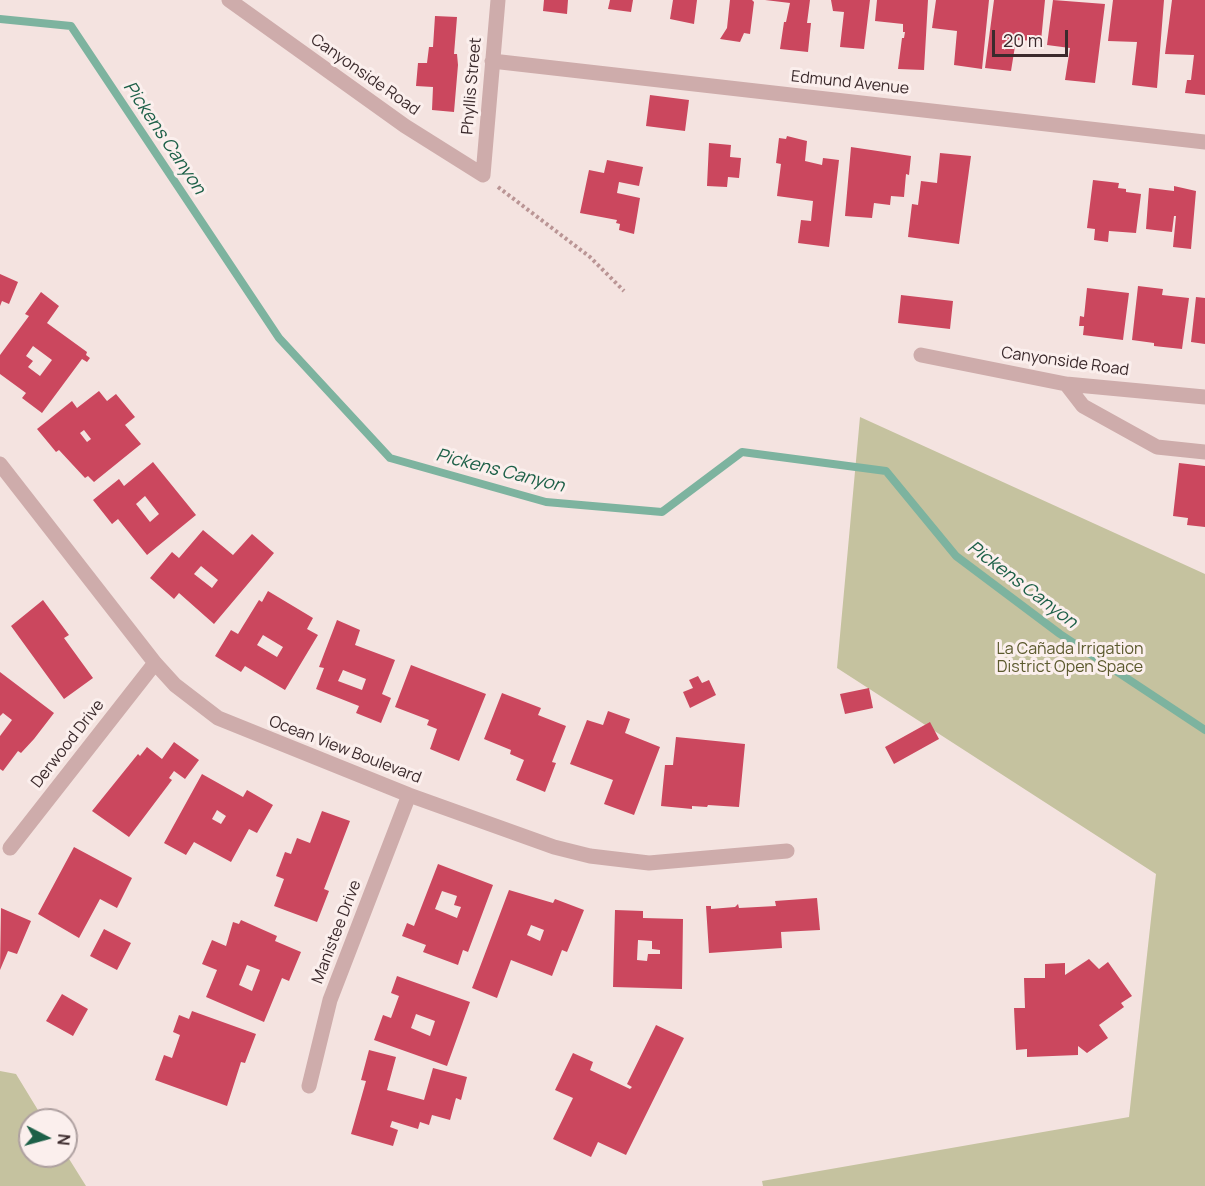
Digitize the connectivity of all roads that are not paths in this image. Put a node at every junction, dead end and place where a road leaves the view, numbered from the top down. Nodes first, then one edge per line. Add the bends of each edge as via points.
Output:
1 (229, 0) edge
2 (498, 0) edge
3 (492, 61) junction
4 (1205, 142) edge
5 (483, 176) joint
6 (921, 355) dead end
7 (1066, 384) junction
8 (1205, 397) edge
9 (1205, 452) edge
10 (0, 464) edge
11 (155, 663) junction
12 (409, 795) junction
13 (10, 848) dead end
14 (787, 851) dead end
15 (309, 1086) dead end

1 - 5 street, Canyonside Road via 405,126
2 - 3 street, Phyllis Street
3 - 4 street, Edmund Avenue
3 - 5 street, Phyllis Street
6 - 7 street, Canyonside Road
7 - 8 street, Canyonside Road
7 - 9 street via 1083,406 1157,447
10 - 11 street, Ocean View Boulevard
11 - 12 street, Ocean View Boulevard via 175,685 218,718
11 - 13 street, Derwood Drive
12 - 14 street, Ocean View Boulevard via 554,847 612,860 649,863
12 - 15 street, Manistee Drive via 330,1000

